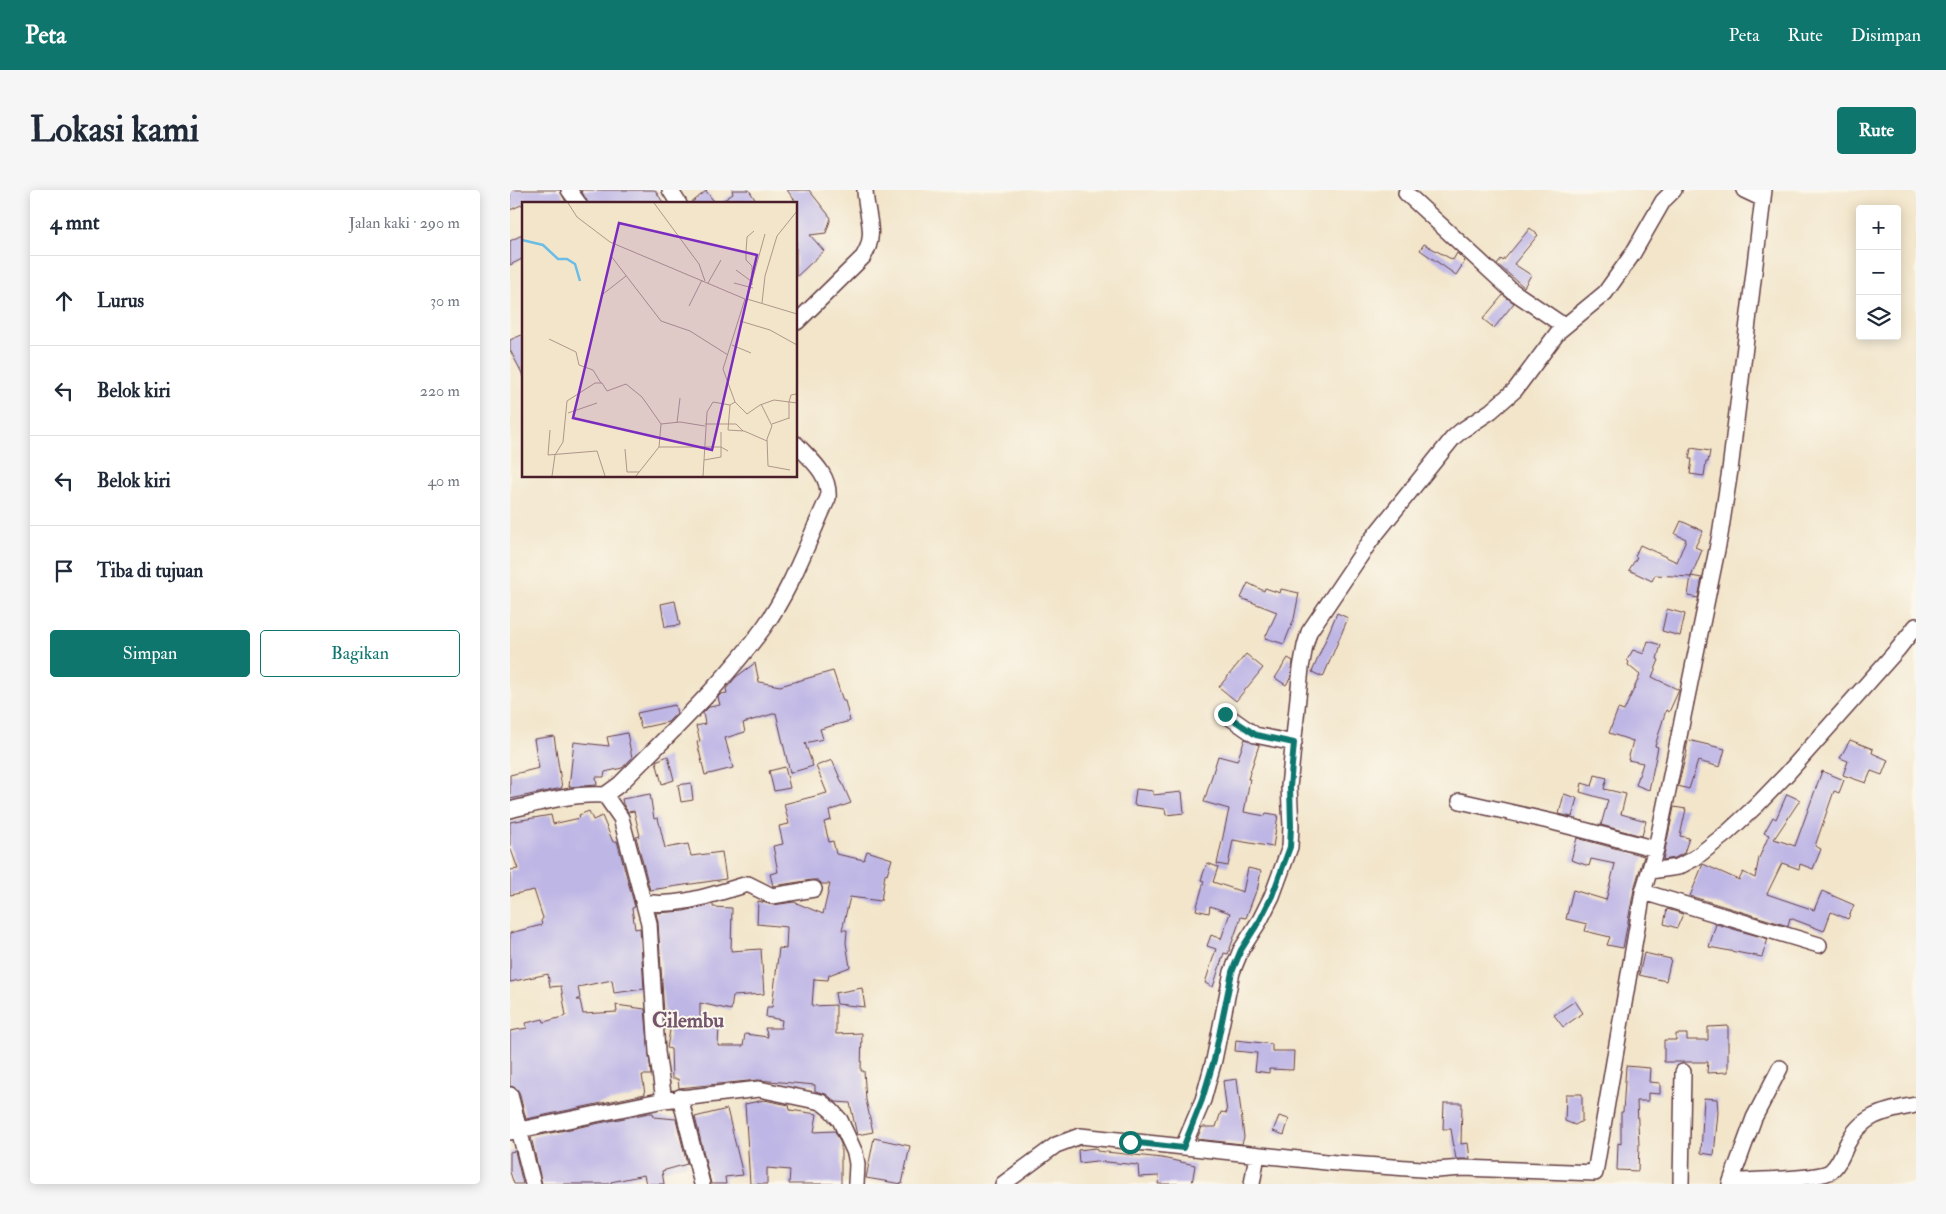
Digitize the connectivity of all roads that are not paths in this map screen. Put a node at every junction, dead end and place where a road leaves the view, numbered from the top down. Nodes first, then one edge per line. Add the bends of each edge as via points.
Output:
1 (569, 190) edge
2 (670, 190) edge
3 (865, 190) edge
4 (1674, 190) edge
5 (1744, 190) edge
6 (1406, 193) dead end
7 (1763, 194) edge
8 (578, 202) edge
9 (678, 202) edge
10 (798, 320) edge
11 (1564, 326) junction
12 (798, 446) edge
13 (1916, 626) edge
14 (1225, 714) dead end
15 (1294, 743) junction
16 (605, 795) junction
17 (1460, 801) dead end
18 (510, 810) edge
19 (1656, 849) junction
20 (1650, 871) junction
21 (814, 889) dead end
22 (1644, 892) junction
23 (643, 902) junction
24 (1819, 945) dead end
25 (1780, 1068) dead end
26 (1683, 1072) dead end
27 (510, 1095) edge
28 (680, 1097) junction
29 (664, 1100) junction
30 (1916, 1104) edge
31 (514, 1131) edge
32 (1183, 1148) junction
33 (1257, 1154) junction
34 (1435, 1177) edge
35 (1596, 1178) edge
36 (533, 1184) edge
37 (702, 1184) edge
38 (856, 1184) edge
39 (1003, 1184) edge
40 (1252, 1184) edge
41 (1681, 1184) edge
42 (1732, 1184) edge

1 - 8 street
2 - 9 street
3 - 10 street via 871,238 869,248
4 - 11 street via 1663,201 1632,255 1605,293
5 - 7 street
6 - 11 street via 1511,290
7 - 19 street via 1720,535
11 - 15 street via 1515,390 1453,438 1371,540 1309,632 1301,668
12 - 16 street via 825,477 828,498 780,600 764,626 718,684 620,784
13 - 20 street via 1786,774 1728,832 1678,867
14 - 15 street via 1256,735
15 - 32 street via 1290,847 1272,896 1232,972 1214,1060
16 - 18 street via 565,796
16 - 23 street via 621,818
17 - 19 street
19 - 20 street
20 - 22 street
21 - 23 street via 772,896 748,884 672,904
22 - 24 street
22 - 35 street
23 - 29 street via 651,937 657,1052
25 - 42 street via 1754,1118
26 - 41 street
27 - 31 street
28 - 29 street
28 - 37 street
28 - 38 street via 752,1089 821,1102 840,1120 855,1153
29 - 31 street
30 - 42 street via 1863,1121 1830,1172
31 - 36 street
32 - 33 street
32 - 39 street via 1080,1136 1056,1145
33 - 34 street
33 - 40 street
34 - 35 street via 1463,1168

